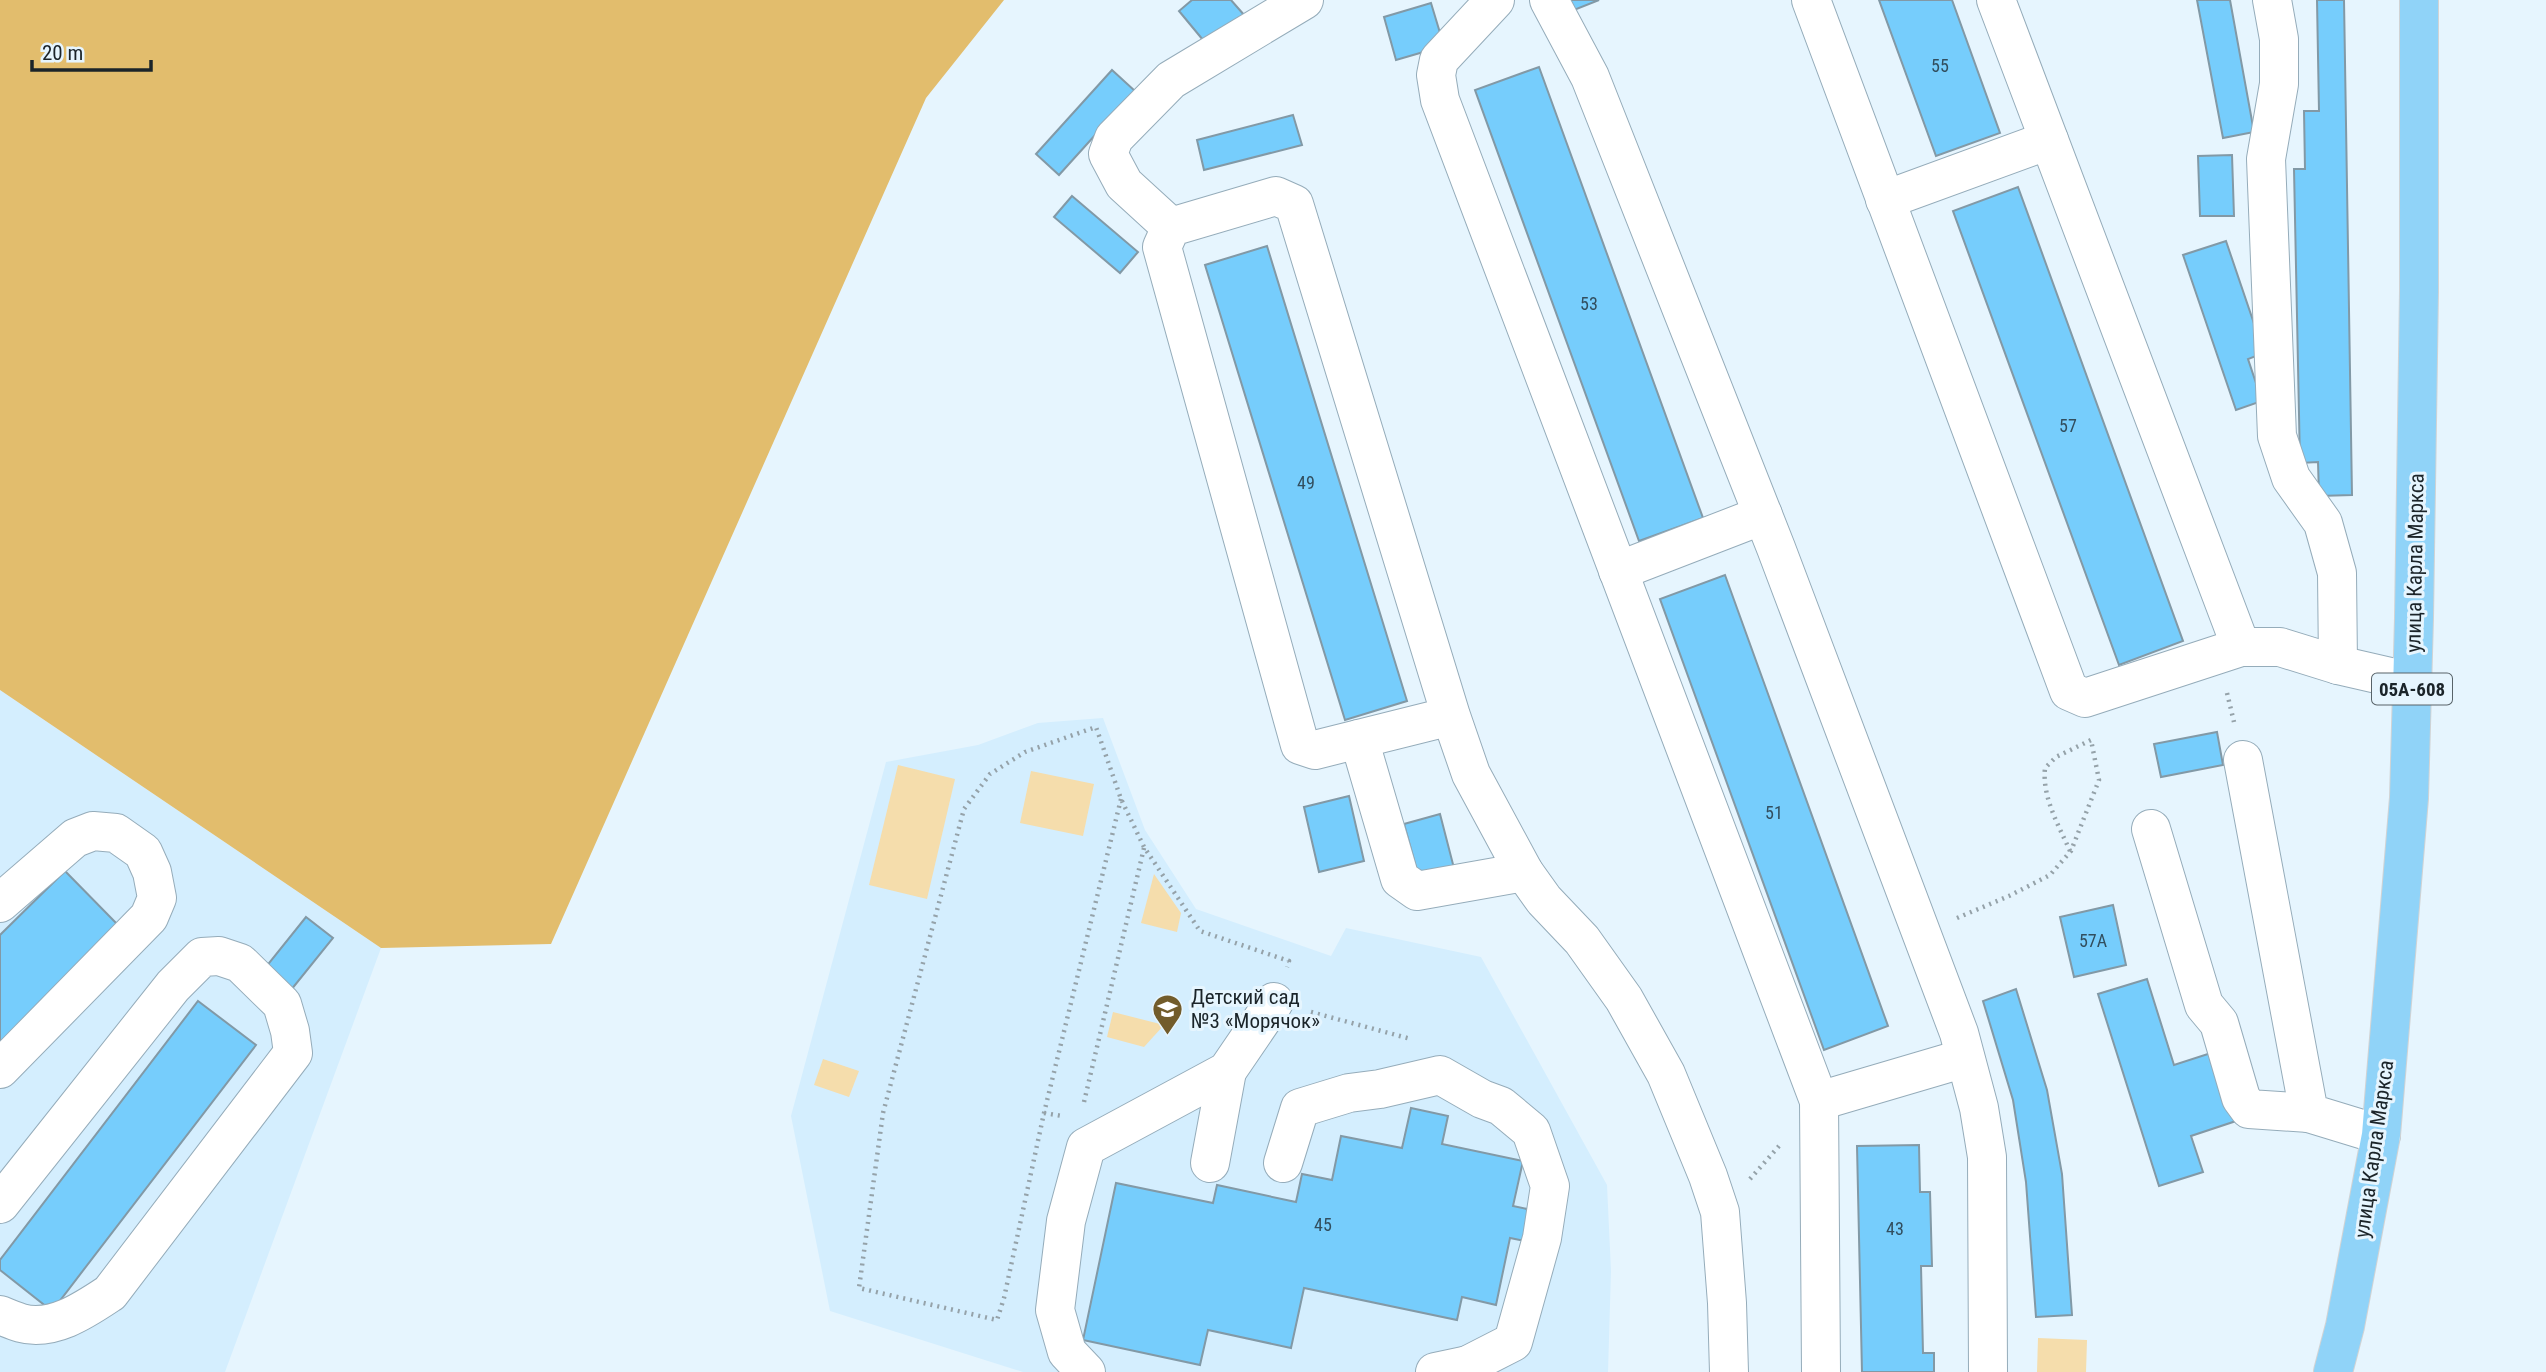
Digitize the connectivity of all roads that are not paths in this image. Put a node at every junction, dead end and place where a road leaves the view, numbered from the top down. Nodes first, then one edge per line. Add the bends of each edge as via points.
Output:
1 (1304, 0) edge
2 (1494, 0) edge
3 (1549, 0) edge
4 (1811, 0) edge
5 (1996, 0) edge
6 (2273, 0) edge
7 (2419, 0) edge
8 (2049, 140) junction
9 (1885, 200) junction
10 (1171, 227) junction
11 (1763, 515) junction
12 (1618, 570) junction
13 (2230, 651) junction
14 (2338, 665) junction
15 (2412, 682) junction
16 (1451, 716) junction
17 (1359, 739) junction
18 (2243, 760) road end
19 (2151, 829) dead end
20 (1524, 872) junction
21 (0, 903) edge
22 (1274, 1002) road end
23 (1965, 1058) junction
24 (0, 1069) edge
25 (1227, 1071) junction
26 (1819, 1101) junction
27 (2309, 1112) junction
28 (2381, 1135) junction
29 (1210, 1163) dead end
30 (1283, 1163) dead end
31 (0, 1204) edge
32 (0, 1315) edge
33 (1458, 1370) edge
34 (1086, 1372) edge
35 (1729, 1372) edge
36 (1821, 1372) edge
37 (1989, 1372) edge
38 (2333, 1372) edge

1 - 10 lane via 1171,80 1114,138 1108,154 1124,184
2 - 12 lane via 1439,60 1440,100
3 - 11 lane via 1590,77
4 - 9 lane
5 - 8 lane
6 - 14 lane via 2279,39 2278,84 2266,159 2277,436 2291,478 2323,523 2337,573
7 - 15 highway, улица Карла Маркса / 05А-608
8 - 9 lane
8 - 13 lane
9 - 13 lane via 2069,691 2085,698
10 - 16 lane via 1276,196 1294,204
10 - 17 lane via 1162,247 1300,745 1315,750
11 - 12 lane
11 - 23 lane
12 - 26 lane
13 - 14 lane via 2280,647
14 - 15 lane
15 - 28 highway, улица Карла Маркса / 05А-608 via 2409,798
16 - 17 lane
16 - 20 lane via 1471,774
17 - 20 lane via 1399,879 1417,891
18 - 27 lane
19 - 27 lane via 2204,1005 2222,1030 2241,1098 2249,1109
20 - 35 lane via 1582,940 1624,999 1666,1074 1708,1176 1720,1212
21 - 24 lane via 75,838 93,831 116,833 143,852 158,898 149,917
22 - 25 lane
23 - 26 lane
23 - 37 lane via 1987,1157
25 - 29 lane
25 - 34 lane via 1086,1147 1066,1221 1055,1310 1067,1352
26 - 36 lane
27 - 28 lane
28 - 38 highway, улица Карла Маркса / 05А-608
30 - 33 lane via 1300,1108 1440,1075 1502,1106 1531,1130 1550,1186 1542,1238 1513,1342
31 - 32 lane via 173,986 202,957 219,956 240,963 282,1004 293,1053 110,1293 54,1323 24,1324

